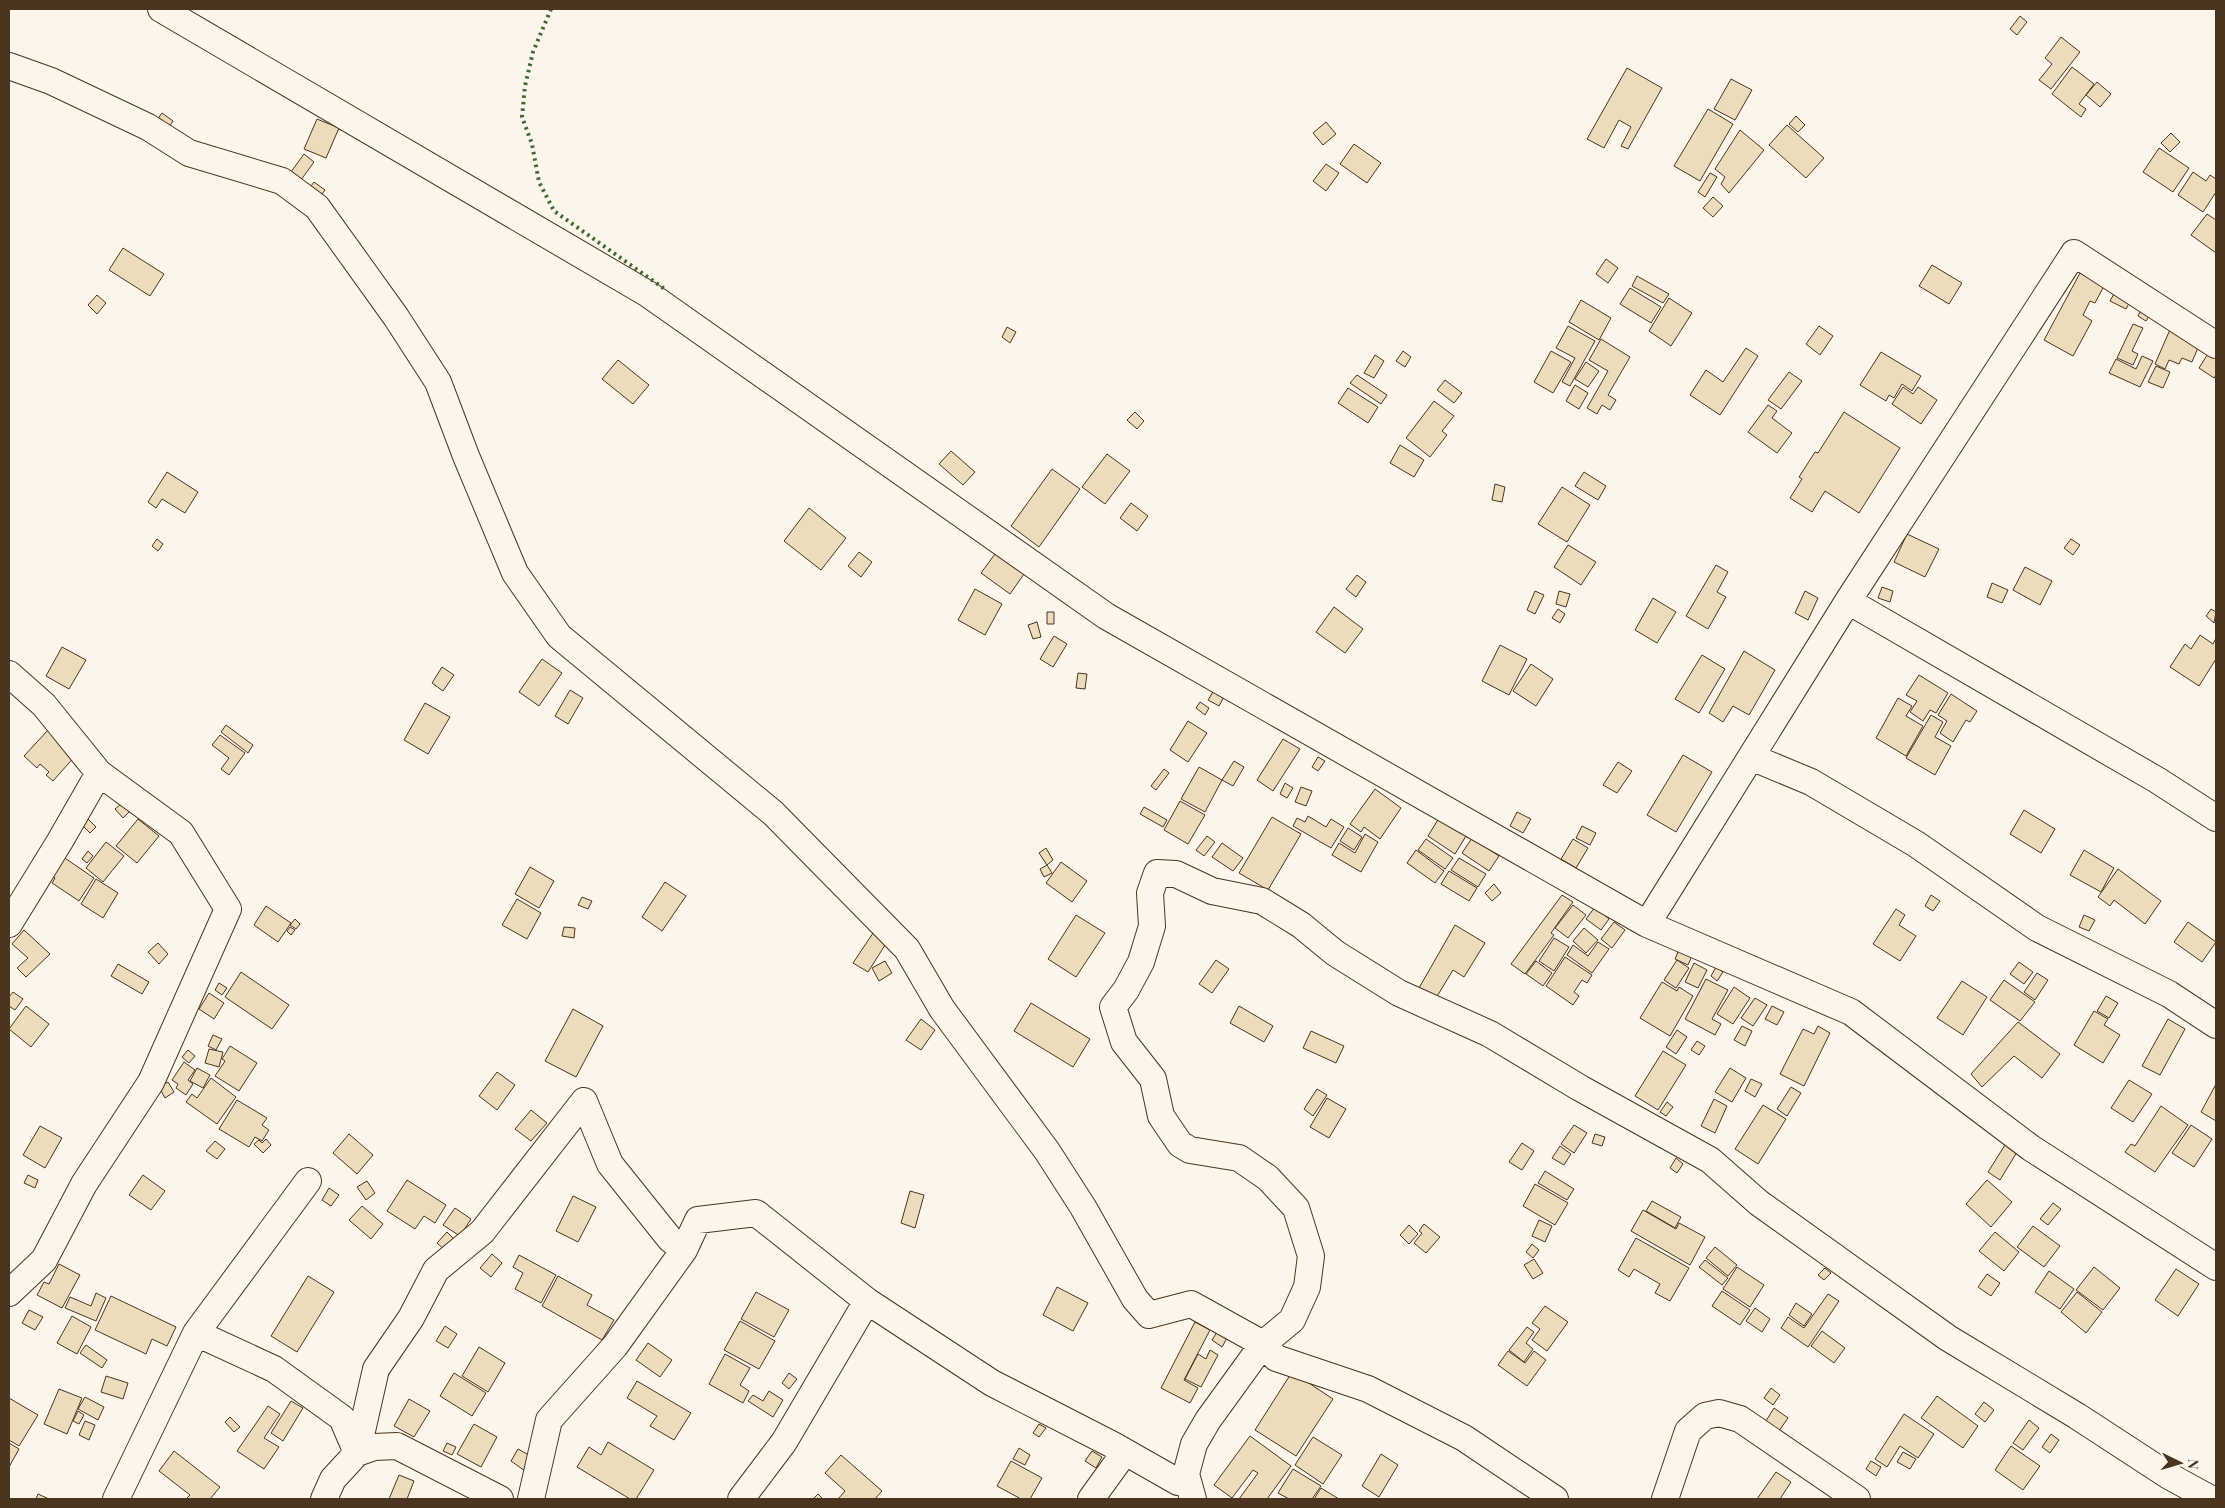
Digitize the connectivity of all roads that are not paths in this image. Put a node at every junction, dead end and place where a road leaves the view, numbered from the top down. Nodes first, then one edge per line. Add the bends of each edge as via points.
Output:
1 (160, 9) edge
2 (9, 66) edge
3 (2216, 345) edge
4 (1848, 601) junction
5 (9, 674) edge
6 (1751, 757) junction
7 (99, 773) junction
8 (2216, 818) edge
9 (9, 924) edge
10 (1647, 924) junction
11 (2216, 1025) edge
12 (308, 1181) dead end
13 (684, 1250) junction
14 (2216, 1267) edge
15 (9, 1293) edge
16 (866, 1301) junction
17 (196, 1333) junction
18 (1263, 1344) junction
19 (1125, 1452) junction
20 (357, 1453) junction
21 (1186, 1474) junction
22 (116, 1499) edge
23 (324, 1499) edge
24 (500, 1499) edge
25 (531, 1499) edge
26 (741, 1499) edge
27 (1091, 1499) edge
28 (1193, 1499) edge
29 (1555, 1499) edge
30 (1666, 1499) edge
31 (1857, 1499) edge
32 (2210, 1499) edge

1 - 10 street via 648,294 1106,616
2 - 18 street via 51,81 148,127 189,153 282,181 317,208 396,317 438,382 516,573 558,636 773,814 907,949 942,1009 1047,1151 1084,1207 1135,1299 1149,1315 1191,1304
3 - 4 street via 2074,253
4 - 6 street
4 - 8 street via 2149,775
5 - 7 street via 44,705
6 - 10 street
6 - 11 street via 1811,782 1916,844 2037,928 2169,994
7 - 9 street
7 - 15 street via 180,833 228,909 150,1082 84,1184 44,1260
10 - 14 street via 1851,1012 2031,1148
12 - 17 street
13 - 16 street via 698,1220 756,1213
13 - 20 street via 670,1239 610,1164 584,1101 482,1232 436,1270 411,1318 376,1369
13 - 25 street via 615,1346 549,1420
16 - 19 street via 992,1383
16 - 26 street via 784,1442
17 - 20 street via 274,1369 342,1418
17 - 22 street
18 - 21 street via 1208,1420 1194,1444
18 - 29 street via 1276,1358 1368,1389 1464,1438
18 - 32 street via 1292,1320 1307,1287 1311,1256 1296,1208 1268,1178 1239,1158 1190,1150 1180,1144 1161,1116 1153,1079 1124,1042 1113,1007 1141,962 1152,926 1150,893 1156,873 1176,874 1212,891 1262,901 1399,993 1490,1034 1710,1160 1759,1204 1948,1338
19 - 21 street via 1178,1482
19 - 27 street
20 - 23 street via 333,1479
20 - 24 street via 374,1447 397,1446
21 - 28 street
30 - 31 street via 1688,1431 1705,1416 1719,1413 1740,1419

